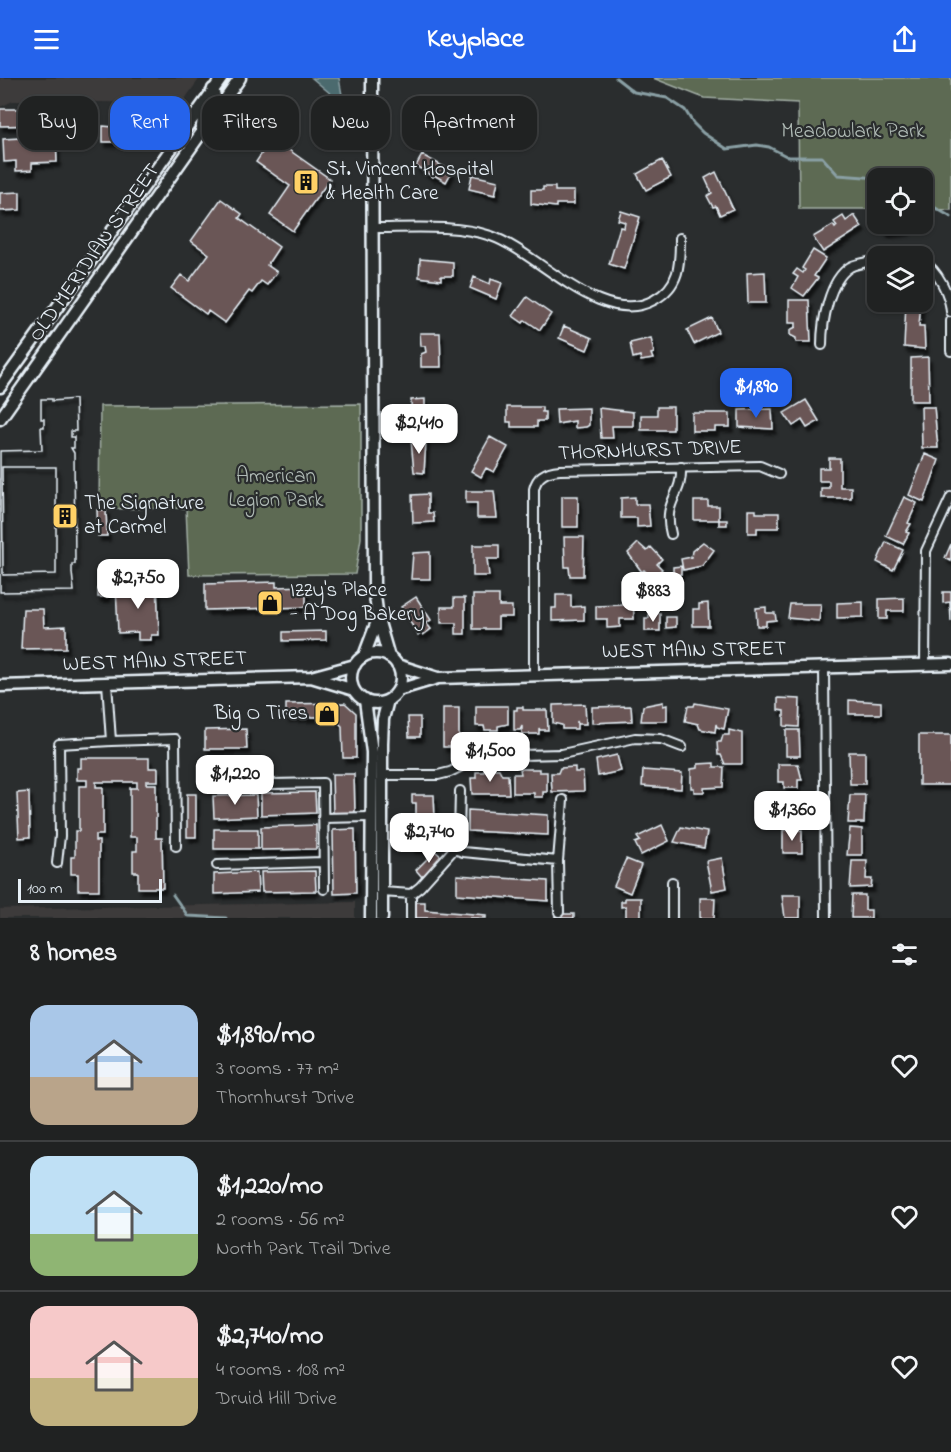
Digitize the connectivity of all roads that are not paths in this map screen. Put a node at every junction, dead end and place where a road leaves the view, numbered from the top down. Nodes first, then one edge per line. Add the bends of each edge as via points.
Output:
1 (222, 78) edge
2 (240, 78) edge
3 (372, 78) edge
4 (213, 89) junction
5 (201, 136) junction
6 (373, 228) junction
7 (680, 238) dead end
8 (94, 256) junction
9 (867, 263) edge
10 (109, 266) junction
11 (933, 271) edge
12 (951, 312) edge
13 (951, 321) edge
14 (822, 345) dead end
15 (951, 351) edge
16 (0, 387) edge
17 (0, 419) edge
18 (681, 467) junction
19 (779, 474) dead end
20 (951, 497) edge
21 (671, 534) dead end
22 (378, 620) junction
23 (364, 656) junction
24 (393, 661) junction
25 (951, 664) edge
26 (355, 665) junction
27 (925, 665) junction
28 (824, 667) junction
29 (534, 674) junction
30 (311, 677) junction
31 (438, 678) junction
32 (107, 683) junction
33 (0, 686) edge
34 (354, 690) junction
35 (398, 690) junction
36 (365, 700) junction
37 (388, 700) junction
38 (111, 741) junction
39 (682, 747) dead end
40 (382, 775) junction
41 (217, 785) dead end
42 (460, 791) dead end
43 (562, 800) dead end
44 (370, 817) junction
45 (323, 818) junction
46 (176, 846) dead end
47 (454, 849) junction
48 (558, 861) junction
49 (323, 862) junction
50 (57, 863) dead end
51 (217, 865) dead end
52 (672, 882) dead end
53 (324, 889) dead end
54 (382, 892) junction
55 (411, 894) junction
56 (559, 912) dead end
57 (371, 918) edge
58 (382, 918) edge
59 (411, 918) edge
60 (672, 918) edge
61 (826, 918) edge

1 - 4 main road, OLD MERIDIAN STREET
2 - 5 main road, OLD MERIDIAN STREET
3 - 6 main road
4 - 5 main road via 215,96 203,119
4 - 8 main road, OLD MERIDIAN STREET
5 - 10 main road, OLD MERIDIAN STREET
6 - 7 street via 487,234 521,249 585,295 607,303 636,305 660,297 674,282 680,263
6 - 22 main road
8 - 10 main road
8 - 16 main road, OLD MERIDIAN STREET
9 - 14 street via 850,267 838,280 822,322
10 - 17 main road, OLD MERIDIAN STREET
11 - 12 street
13 - 15 street
18 - 19 street, THORNHURST DRIVE via 760,466
18 - 21 street via 682,482 667,513
18 - 29 street, THORNHURST DRIVE via 553,471 536,482
20 - 27 street via 927,551
22 - 23 main road
22 - 24 main road
23 - 24 main road via 377,653
23 - 26 main road
24 - 31 main road, WEST MAIN STREET
24 - 35 main road via 401,677
25 - 27 main road, WEST MAIN STREET
26 - 30 main road, WEST MAIN STREET
26 - 34 main road via 351,677
27 - 28 main road, WEST MAIN STREET
28 - 29 main road, WEST MAIN STREET
28 - 61 street
29 - 31 main road, WEST MAIN STREET
30 - 32 main road, WEST MAIN STREET
30 - 34 main road, WEST MAIN STREET
31 - 35 main road, WEST MAIN STREET
32 - 33 main road, WEST MAIN STREET
32 - 38 street
34 - 36 main road
35 - 37 main road
36 - 37 main road
36 - 44 main road via 371,745
37 - 40 main road via 383,719
38 - 46 street via 175,739
38 - 50 street via 59,744
39 - 40 street via 661,739 635,738 562,754 482,756 438,775
40 - 54 main road
41 - 45 street via 323,783
42 - 47 street via 459,837
43 - 48 street
44 - 45 street
44 - 57 main road
45 - 49 street
47 - 48 street
47 - 55 street
48 - 56 street
49 - 51 street
49 - 53 street
52 - 60 street
54 - 55 street
54 - 58 main road
55 - 59 street

